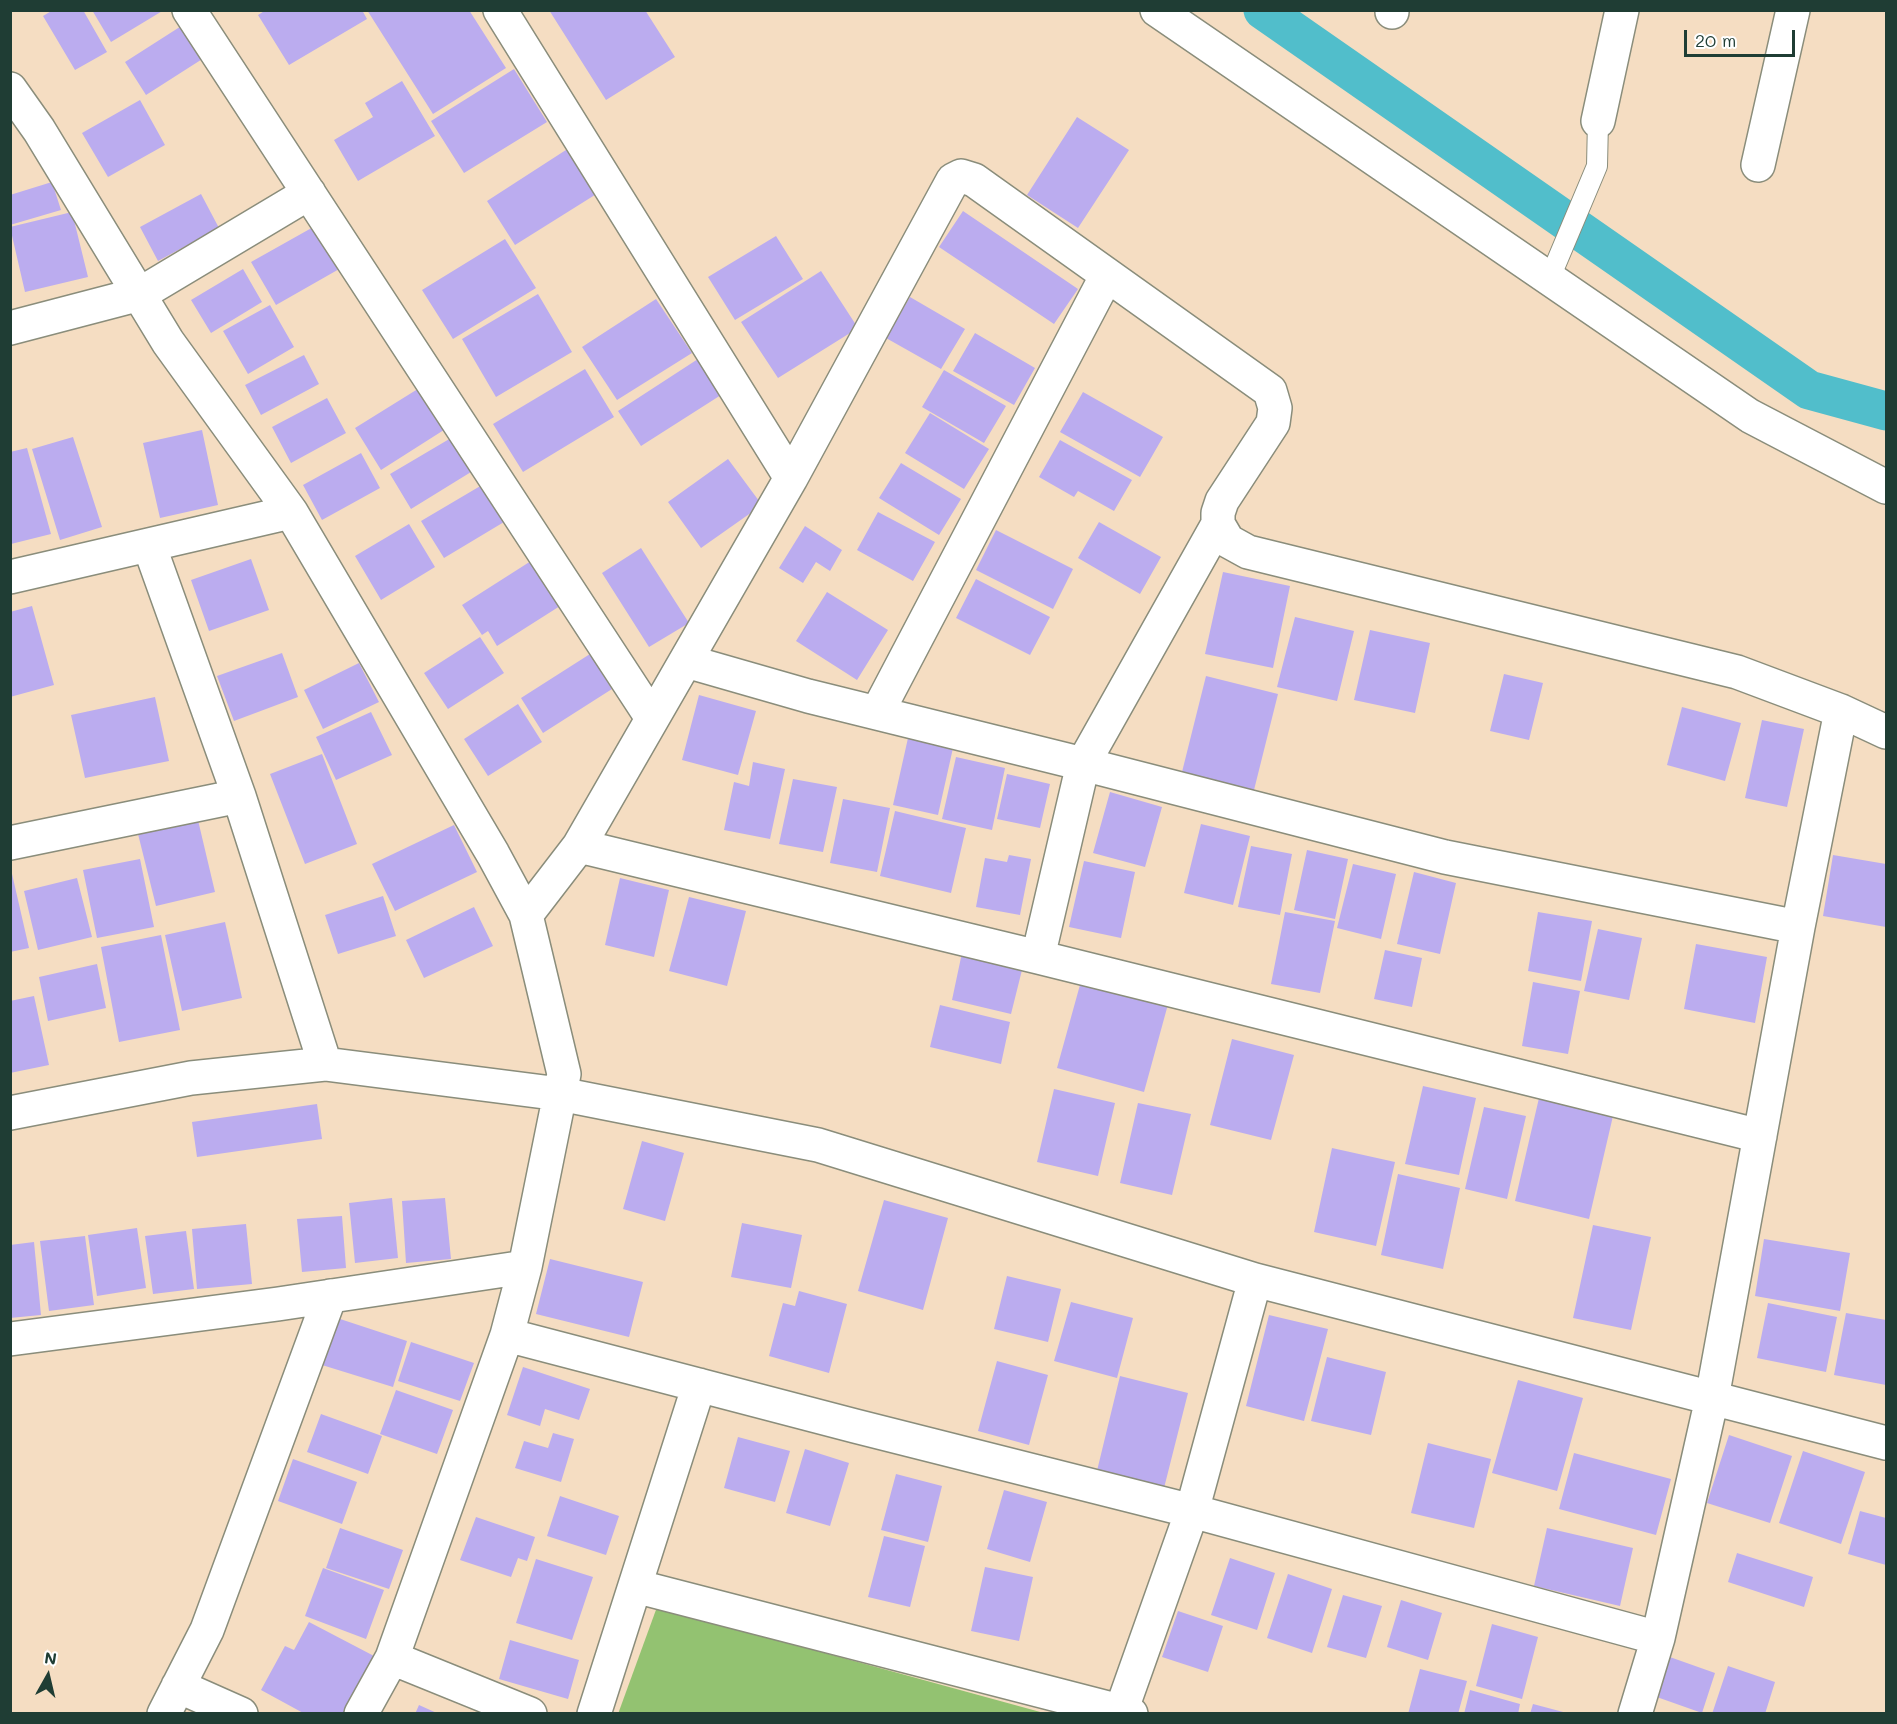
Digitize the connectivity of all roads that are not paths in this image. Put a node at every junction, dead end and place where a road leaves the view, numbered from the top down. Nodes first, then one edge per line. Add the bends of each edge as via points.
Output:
1 (189, 10) edge
2 (500, 10) edge
3 (1157, 10) edge
4 (1622, 10) edge
5 (1792, 10) edge
6 (10, 89) edge
7 (1598, 121) joint
8 (25, 134) edge
9 (1758, 165) dead end
10 (309, 193) junction
11 (1107, 275) junction
12 (1550, 280) junction
13 (140, 294) junction
14 (10, 328) edge
15 (791, 478) junction
16 (1887, 487) edge
17 (291, 512) junction
18 (1218, 524) junction
19 (149, 545) junction
20 (10, 577) edge
21 (686, 661) junction
22 (1841, 711) junction
23 (877, 713) junction
24 (652, 718) junction
25 (1887, 732) edge
26 (1083, 764) junction
27 (239, 796) junction
28 (10, 843) edge
29 (579, 846) junction
30 (526, 915) junction
31 (1798, 927) junction
32 (1038, 957) junction
33 (325, 1064) junction
34 (560, 1094) junction
35 (10, 1113) edge
36 (1760, 1136) junction
37 (525, 1268) junction
38 (1255, 1280) junction
39 (330, 1296) junction
40 (507, 1335) junction
41 (10, 1339) edge
42 (699, 1385) junction
43 (1712, 1398) junction
44 (1887, 1443) edge
45 (1192, 1511) junction
46 (635, 1586) junction
47 (1658, 1638) junction
48 (392, 1658) junction
49 (171, 1700) edge
50 (1124, 1712) edge
51 (241, 1713) edge
52 (361, 1713) edge
53 (530, 1713) edge
54 (594, 1713) edge
55 (1635, 1713) edge

1 - 10 street
2 - 15 street
3 - 12 street
4 - 7 street
5 - 9 street
6 - 8 street
7 - 12 lane via 1598,166
8 - 13 street
10 - 13 street
10 - 24 street
11 - 15 street via 974,180 961,176 953,180
11 - 18 street via 1270,391 1275,408 1273,423 1222,501
11 - 23 street
12 - 16 street via 1750,416
13 - 14 street
13 - 17 street via 168,342
15 - 21 street
17 - 19 street
17 - 30 street
18 - 22 street via 1228,541 1248,552 1737,672
18 - 26 street
19 - 20 street
19 - 27 street
21 - 23 street
21 - 24 street
22 - 25 street
22 - 31 street
23 - 26 street
24 - 29 street
26 - 31 street via 1445,857
26 - 32 street
27 - 28 street
27 - 33 street
29 - 30 street
29 - 32 street
30 - 34 street via 564,1074
31 - 36 street
32 - 36 street
33 - 34 street
33 - 35 street via 191,1078
34 - 37 street
34 - 38 street via 818,1145
36 - 43 street
37 - 39 street
37 - 40 street
38 - 43 street
38 - 45 street
39 - 41 street
39 - 49 street via 207,1630
40 - 42 street
40 - 48 street
42 - 45 street
42 - 46 street
43 - 44 street
43 - 47 street
45 - 47 street
45 - 50 street
46 - 50 street
46 - 54 street
47 - 55 street
48 - 52 street
48 - 53 street
49 - 51 street

